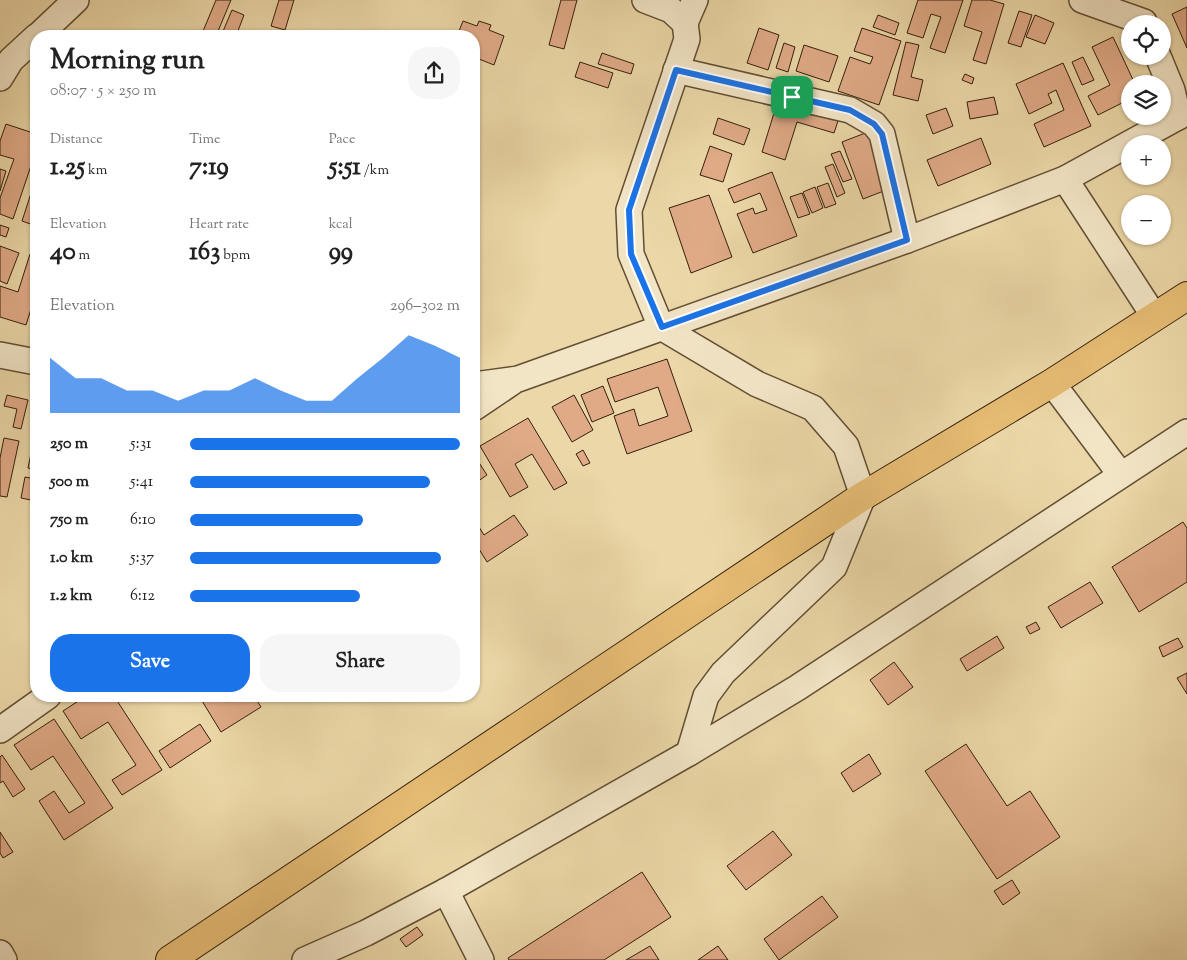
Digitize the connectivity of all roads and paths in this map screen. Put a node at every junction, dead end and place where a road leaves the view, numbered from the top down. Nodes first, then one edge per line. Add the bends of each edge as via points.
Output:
1 (76, 0) edge
2 (645, 0) edge
3 (695, 0) edge
4 (1082, 0) edge
5 (1145, 15) edge
6 (685, 23) junction
7 (44, 30) edge
8 (30, 43) edge
9 (1162, 65) edge
10 (676, 70) junction
11 (0, 78) edge
12 (1182, 115) edge
13 (1065, 179) junction
14 (907, 240) junction
15 (1187, 296) edge
16 (1154, 316) junction
17 (662, 327) junction
18 (0, 355) edge
19 (30, 361) edge
20 (518, 379) junction
21 (1052, 383) junction
22 (480, 385) edge
23 (480, 404) edge
24 (1187, 432) edge
25 (1121, 475) junction
26 (863, 496) junction
27 (40, 702) edge
28 (0, 730) edge
29 (689, 753) junction
30 (446, 891) junction
31 (0, 953) edge
32 (4, 960) edge
33 (170, 960) edge
34 (305, 960) edge
35 (481, 960) edge

1 - 7 street
2 - 6 street via 671,10
3 - 6 street
4 - 5 street
6 - 10 street via 686,39
8 - 11 street via 11,60
9 - 12 street
10 - 14 street via 850,110 874,124 882,134
10 - 17 street via 629,210 631,254
12 - 13 street
13 - 14 street
13 - 16 street
14 - 17 street
15 - 16 highway
16 - 21 highway
17 - 20 street
17 - 26 street via 757,384 813,408 846,446
18 - 19 street
20 - 22 street
20 - 23 street
21 - 25 street
21 - 26 highway
24 - 25 street
25 - 29 street via 797,688
26 - 29 street via 834,568 723,673 706,696
26 - 33 highway
27 - 28 street
29 - 30 street
30 - 34 street
30 - 35 street
31 - 32 street

